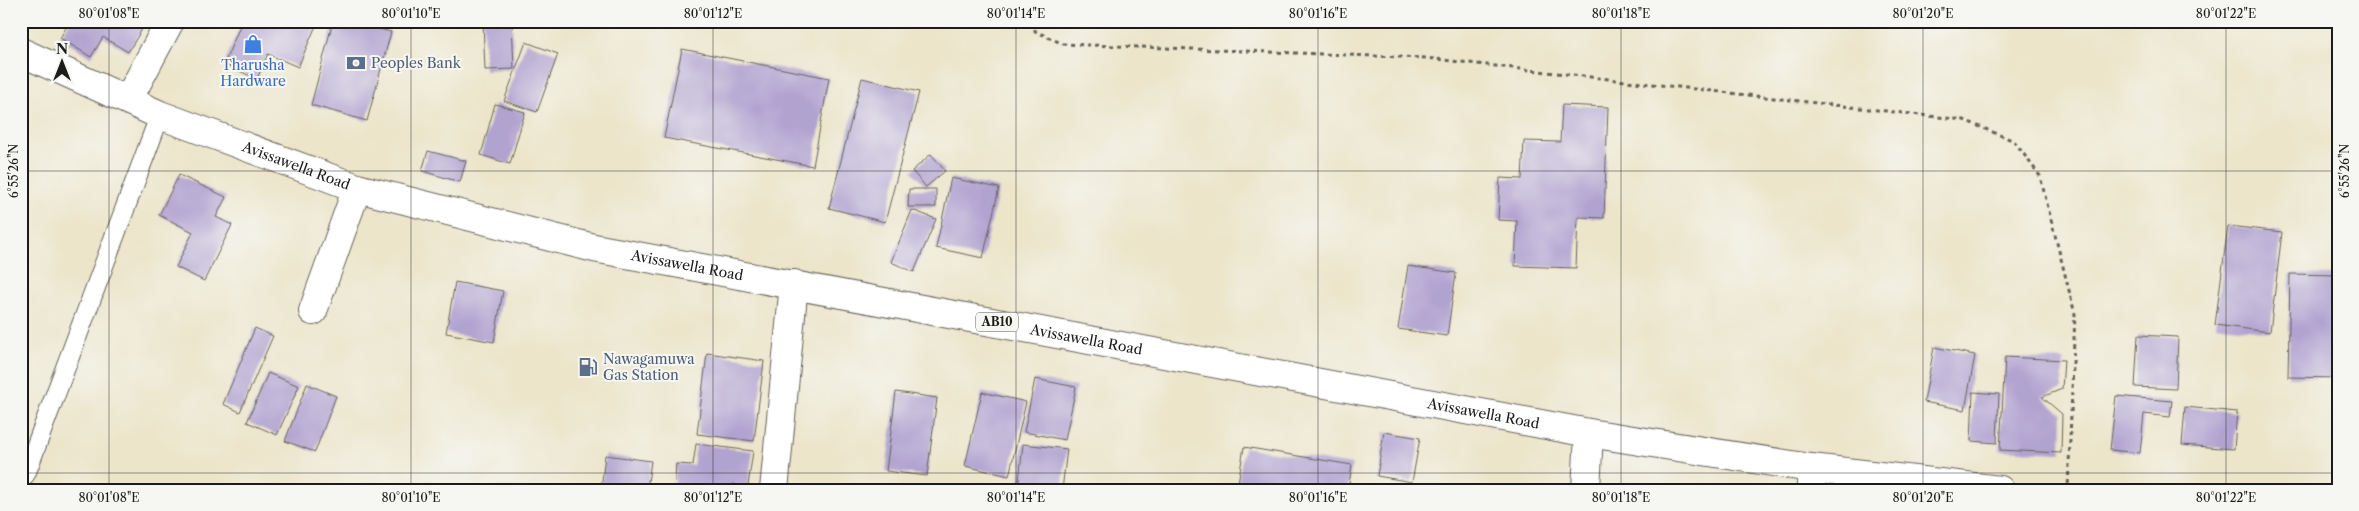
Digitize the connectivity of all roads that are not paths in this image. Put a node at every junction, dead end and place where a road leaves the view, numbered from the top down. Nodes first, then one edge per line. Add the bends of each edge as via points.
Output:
1 (170, 21) edge
2 (21, 52) edge
3 (128, 100) junction
4 (160, 115) junction
5 (357, 188) junction
6 (794, 284) junction
7 (313, 311) dead end
8 (1589, 433) junction
9 (1811, 479) edge
10 (21, 480) edge
11 (774, 490) edge
12 (1586, 490) edge
13 (2000, 490) edge

1 - 3 main road
2 - 3 main road, Avissawella Road / AB10
3 - 4 main road, Avissawella Road / AB10
4 - 5 main road, Avissawella Road / AB10
4 - 10 lane
5 - 6 main road, Avissawella Road / AB10 via 594,248
5 - 7 main road
6 - 8 main road, Avissawella Road / AB10
6 - 11 main road
8 - 9 main road, Avissawella Road / AB10
8 - 12 main road
9 - 13 main road, Avissawella Road / AB10

